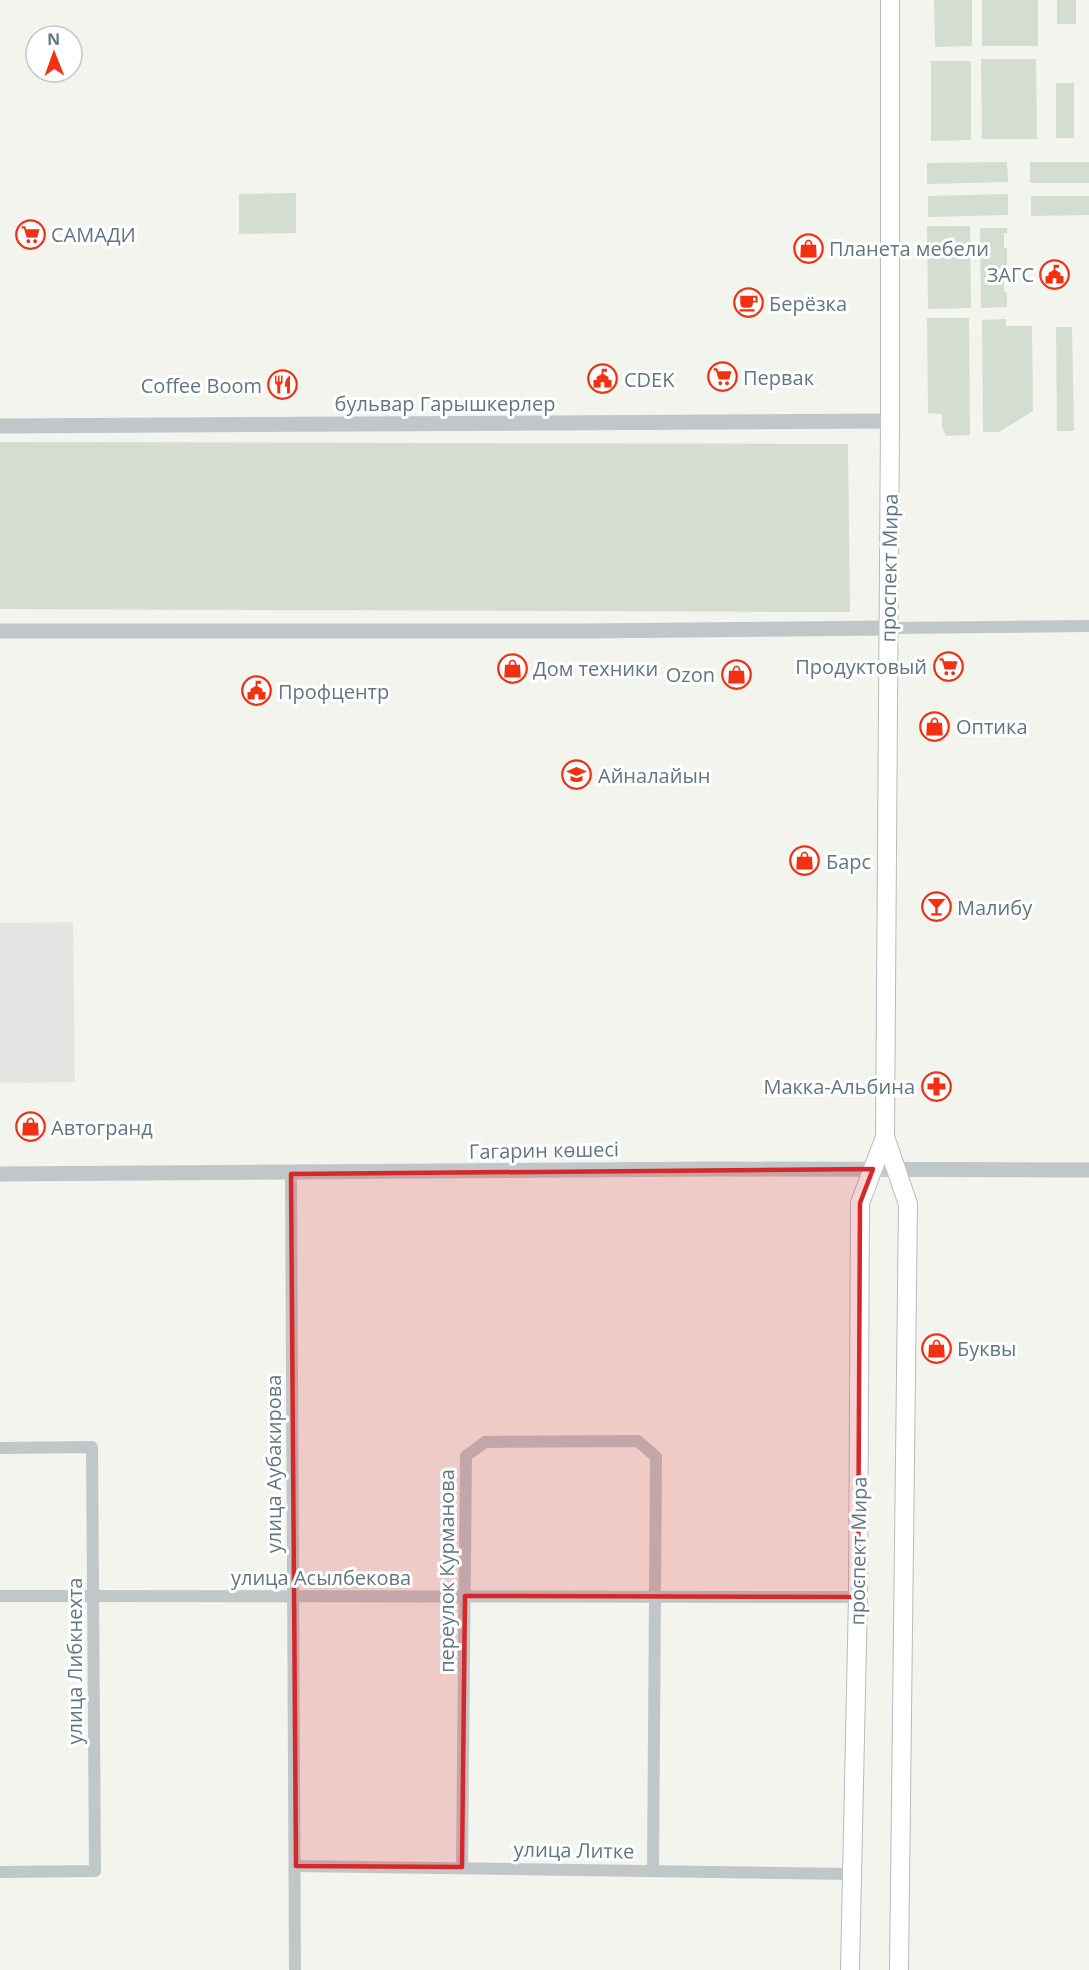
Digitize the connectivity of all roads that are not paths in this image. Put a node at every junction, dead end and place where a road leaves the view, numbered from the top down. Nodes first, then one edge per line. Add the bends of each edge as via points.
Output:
1 (890, 0) edge
2 (890, 422) junction
3 (0, 426) edge
4 (1089, 626) edge
5 (888, 628) junction
6 (0, 631) edge
7 (885, 1137) junction
8 (873, 1169) junction
9 (896, 1169) junction
10 (1089, 1170) edge
11 (0, 1174) edge
12 (291, 1174) junction
13 (0, 1448) edge
14 (0, 1596) edge
15 (93, 1596) junction
16 (465, 1596) junction
17 (654, 1596) junction
18 (293, 1597) junction
19 (858, 1597) junction
20 (296, 1866) junction
21 (462, 1868) junction
22 (653, 1870) junction
23 (0, 1872) edge
24 (852, 1874) junction
25 (296, 1970) edge
26 (849, 1970) edge
27 (899, 1970) edge

1 - 2 main road, проспект Мира
2 - 3 street, бульвар Гарышкерлер
2 - 5 main road, проспект Мира
4 - 5 street
5 - 6 street
5 - 7 main road, проспект Мира
7 - 8 main road, проспект Мира
7 - 9 main road, проспект Мира
8 - 9 street, Гагарин көшесі
8 - 12 street, Гагарин көшесі
8 - 19 main road, проспект Мира via 860,1203
9 - 10 street, Гагарин көшесі
9 - 27 main road, проспект Мира via 908,1204
11 - 12 street, Гагарин көшесі
12 - 18 street, улица Аубакирова
13 - 15 street, улица Либкнехта via 92,1447
14 - 15 street, улица Асылбекова
15 - 18 street, улица Асылбекова
15 - 23 street, улица Либкнехта via 95,1871
16 - 17 street, улица Асылбекова
16 - 17 street, переулок Курманова via 466,1456 485,1442 638,1441 656,1458
16 - 18 street, улица Асылбекова
16 - 21 street, переулок Курманова
17 - 19 street, улица Асылбекова
17 - 22 street, переулок Курманова
18 - 20 street, улица Аубакирова
19 - 24 main road, проспект Мира
20 - 21 street, улица Литке
20 - 25 street, улица Аубакирова
21 - 22 street, улица Литке
22 - 24 street, улица Литке
24 - 26 main road, проспект Мира

